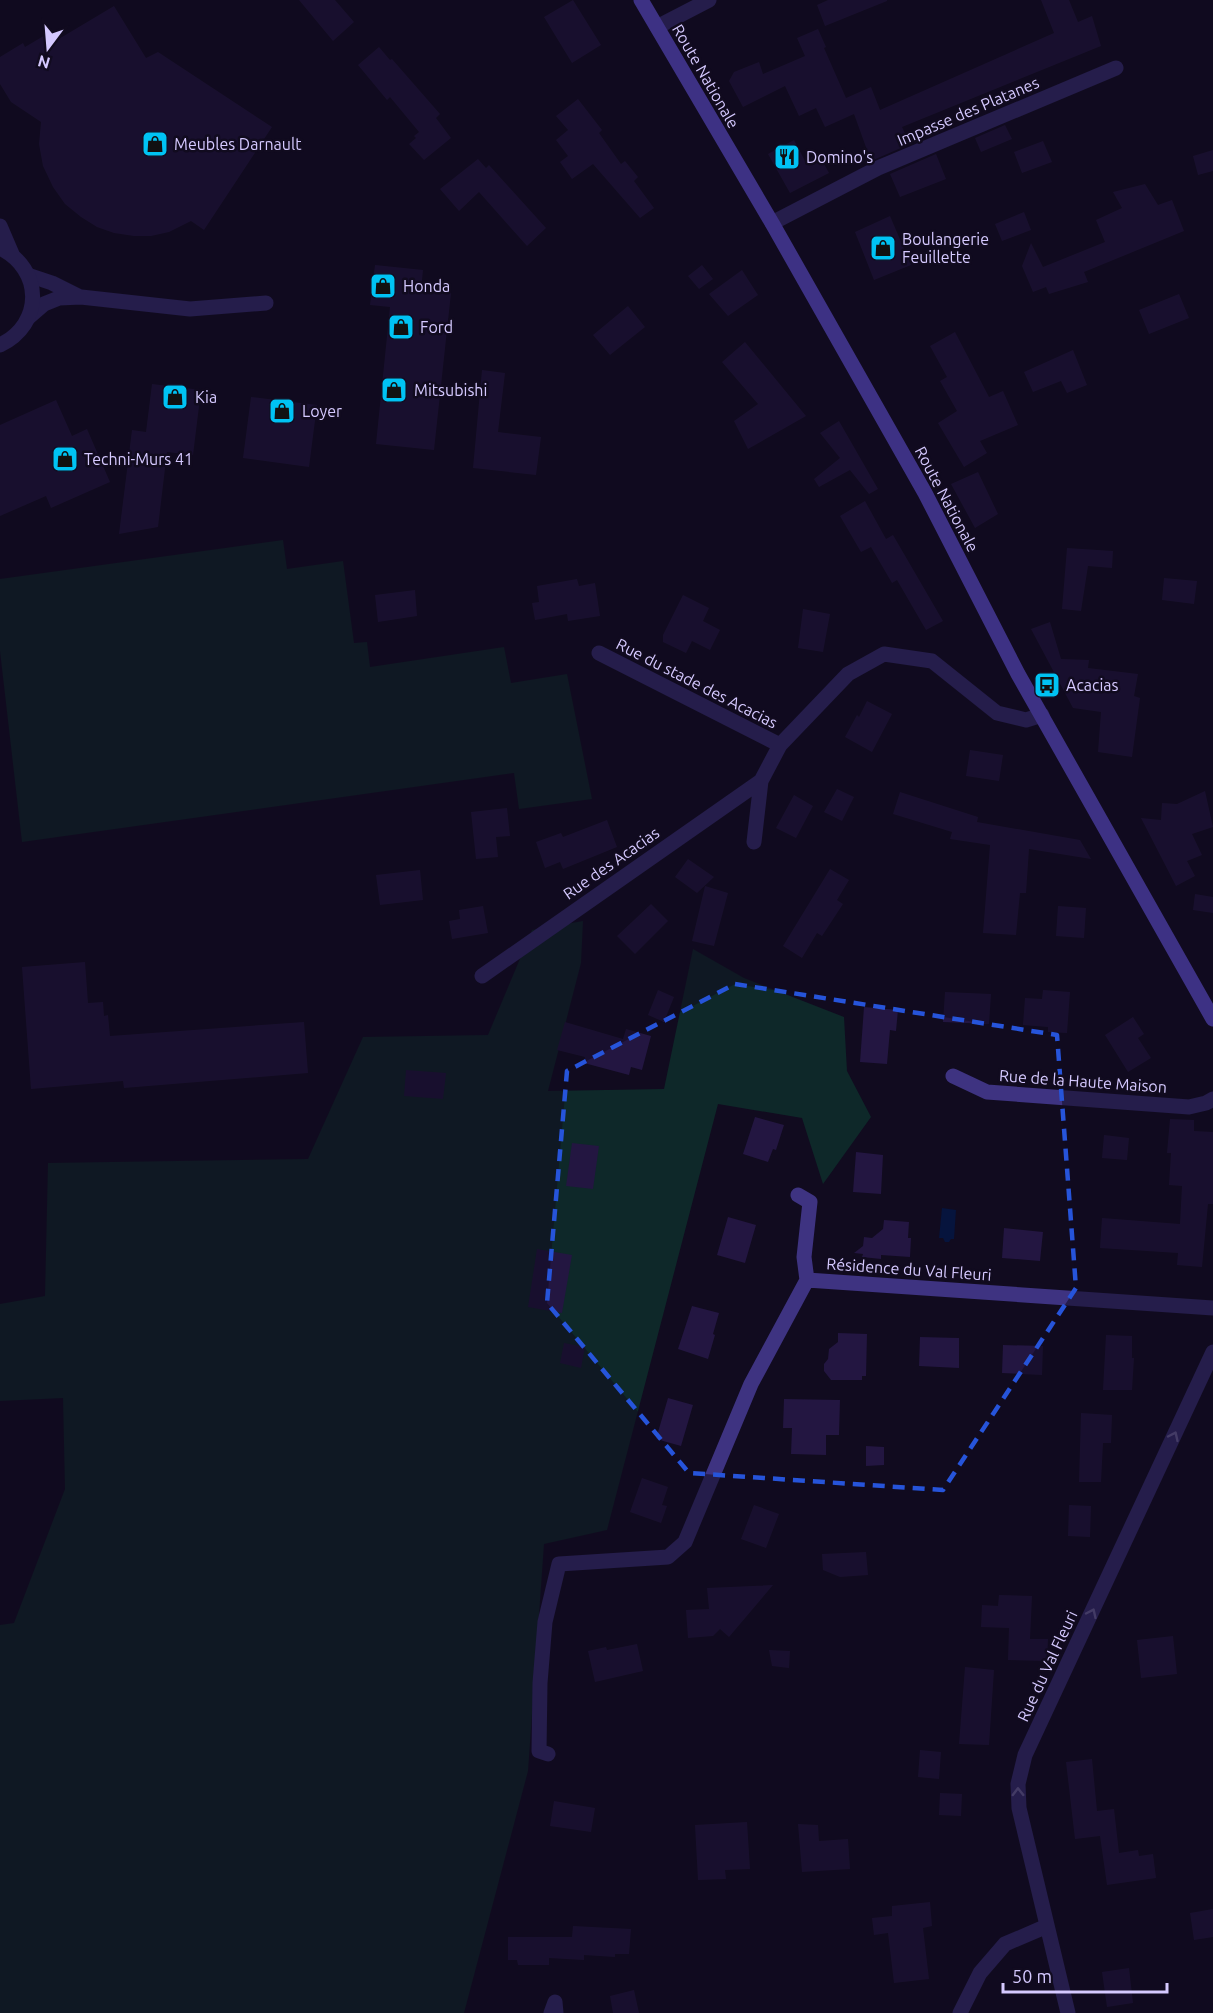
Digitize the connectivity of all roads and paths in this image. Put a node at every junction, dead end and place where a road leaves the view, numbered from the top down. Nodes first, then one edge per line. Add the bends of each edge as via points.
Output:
1 (641, 0) edge
2 (709, 0) edge
3 (657, 27) junction
4 (1116, 68) dead end
5 (772, 223) junction
6 (0, 226) edge
7 (6, 251) edge
8 (28, 274) junction
9 (81, 297) junction
10 (266, 303) dead end
11 (29, 317) junction
12 (0, 345) edge
13 (598, 653) dead end
14 (1042, 715) junction
15 (780, 745) junction
16 (761, 781) junction
17 (754, 842) dead end
18 (482, 976) dead end
19 (1213, 1019) edge
20 (953, 1076) dead end
21 (1213, 1099) edge
22 (798, 1195) dead end
23 (807, 1280) junction
24 (1213, 1308) edge
25 (1213, 1352) edge
26 (548, 1754) dead end
27 (1047, 1926) junction
28 (551, 2013) edge
29 (556, 2013) edge
30 (960, 2013) edge
31 (1068, 2013) edge

1 - 3 main road, Route Nationale
2 - 3 street
3 - 5 main road, Route Nationale
4 - 5 street, Impasse des Platanes via 878,168
5 - 14 main road, Route Nationale via 925,493
6 - 7 street
7 - 8 street
8 - 9 street
8 - 11 street via 33,296
9 - 10 street via 190,309
9 - 11 street via 59,298
11 - 12 street via 21,330
13 - 15 street, Rue du stade des Acacias
14 - 15 street, Rue des Acacias via 1026,720 997,713 932,661 884,654 848,674
14 - 19 main road, Route Nationale
15 - 16 street, Rue des Acacias
16 - 17 street, Rue des Acacias
16 - 18 street, Rue des Acacias
20 - 21 street, Rue de la Haute Maison via 987,1092 1189,1107
22 - 23 street via 810,1202 804,1257
23 - 24 street, Résidence du Val Fleuri
23 - 26 street, Résidence du Val Fleuri via 751,1384 686,1542 668,1557 559,1564 545,1622 540,1683 539,1751
27 -> 25 street, Rue du Val Fleuri via 1019,1808 1018,1784 1025,1755
27 - 30 street via 1005,1944 980,1973
27 - 31 street, Rue du Val Fleuri
28 - 29 street via 555,2002

